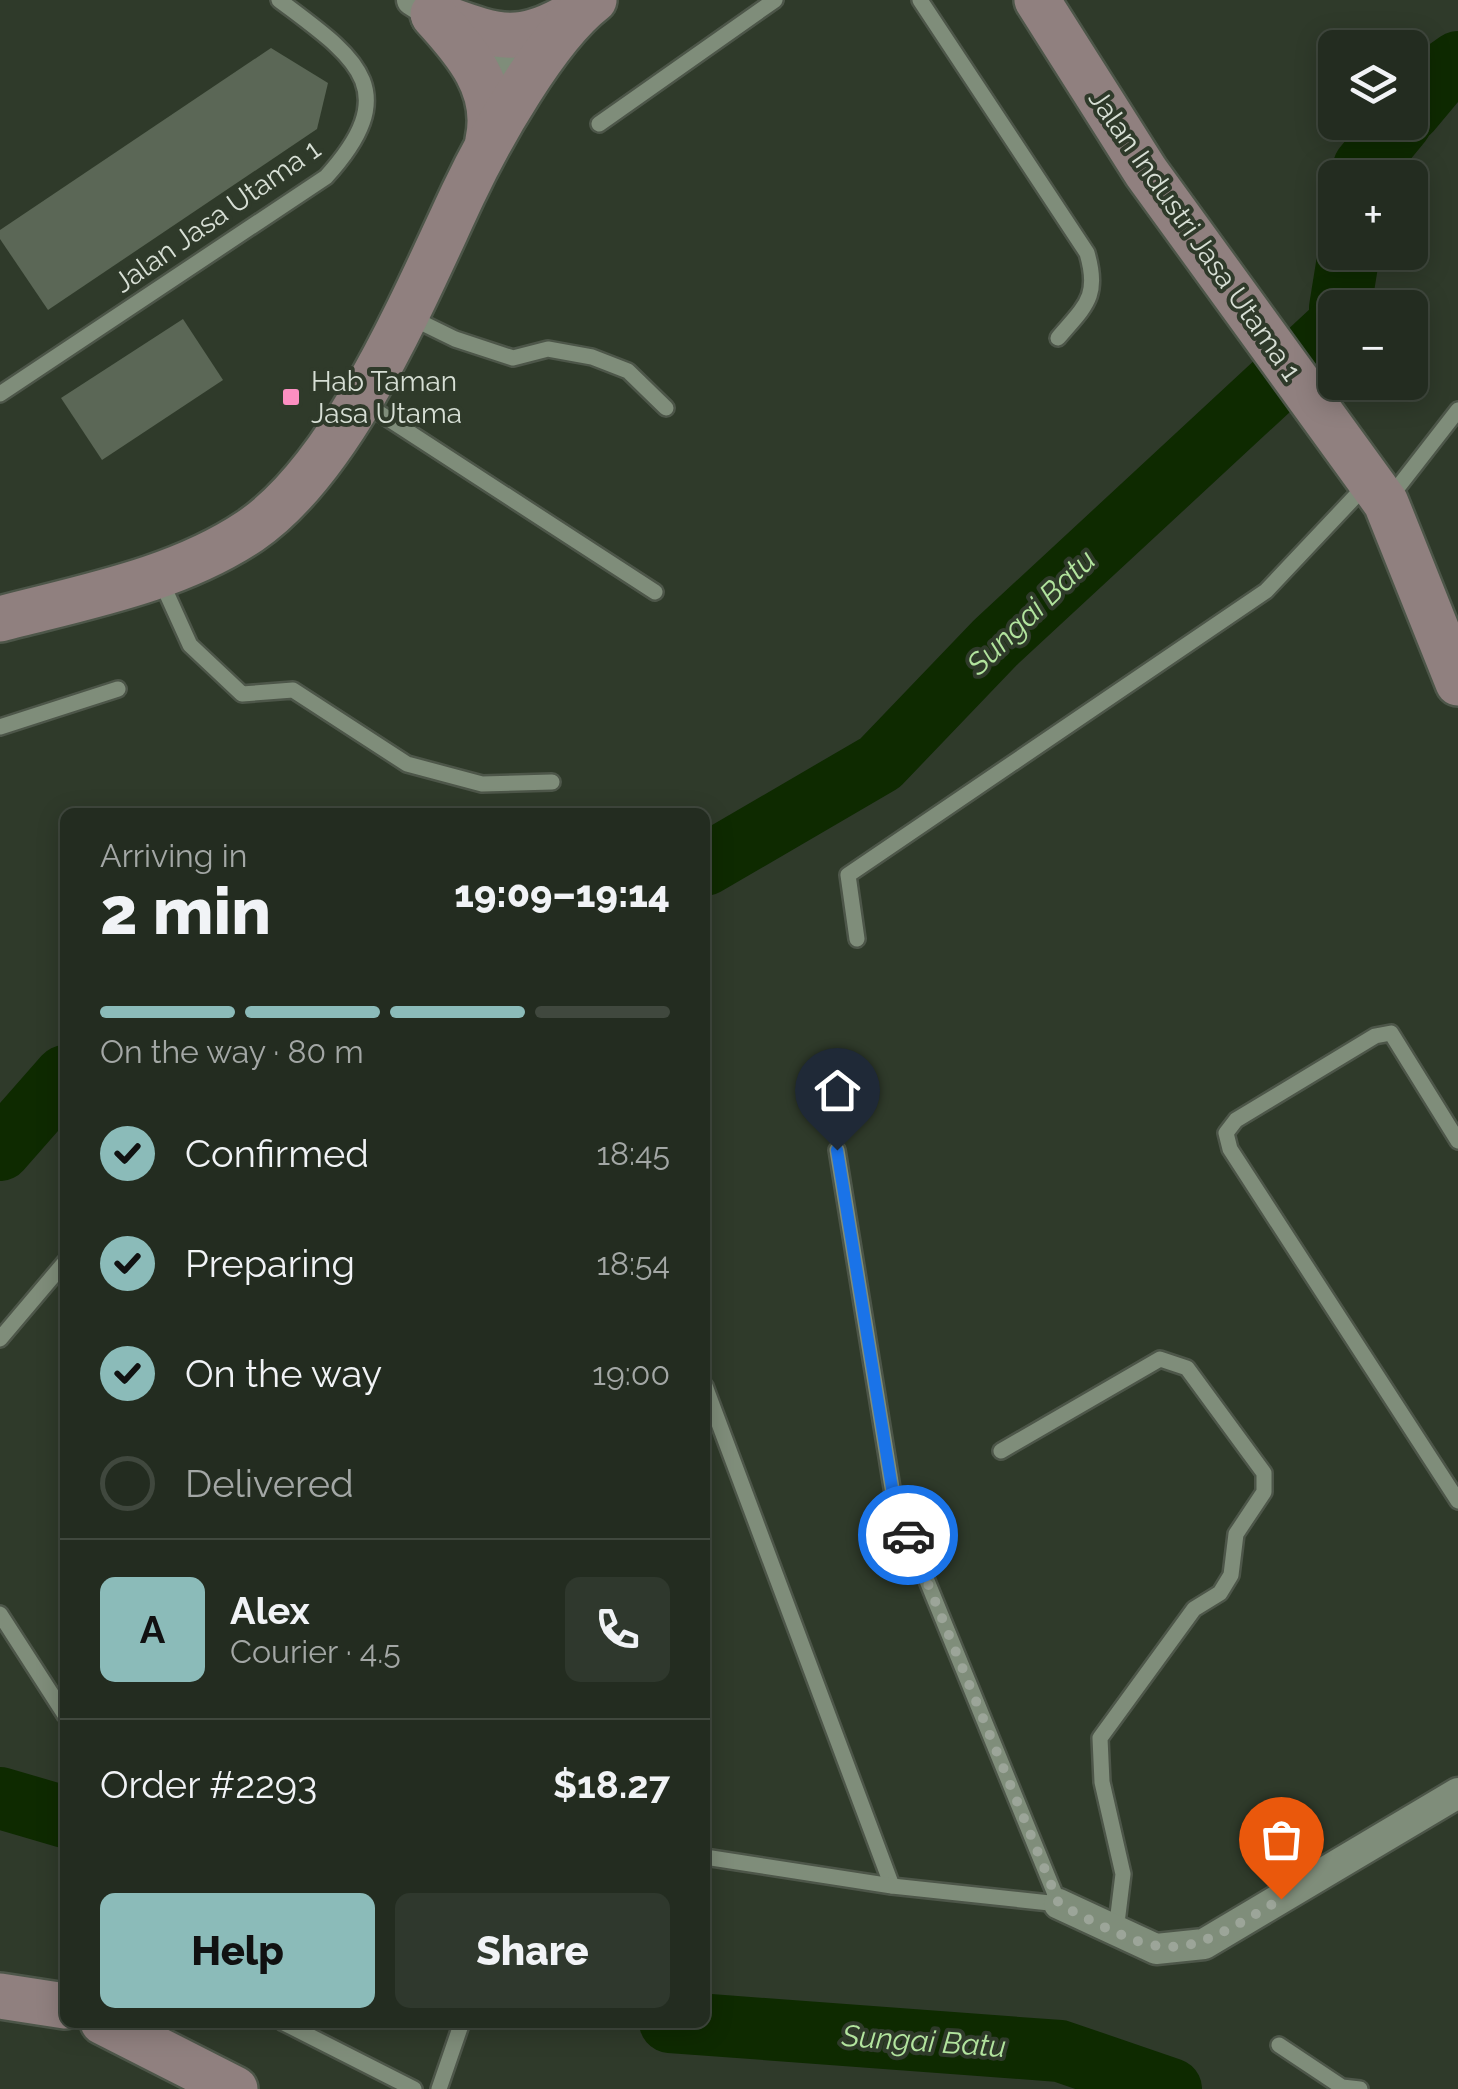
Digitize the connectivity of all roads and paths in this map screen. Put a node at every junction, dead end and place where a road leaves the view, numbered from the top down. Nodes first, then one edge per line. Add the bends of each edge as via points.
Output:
1 (278, 0) edge
2 (775, 0) edge
3 (920, 0) edge
4 (1038, 0) edge
5 (589, 4) edge
6 (423, 7) edge
7 (532, 76) junction
8 (599, 124) dead end
9 (488, 140) junction
10 (406, 315) junction
11 (1058, 338) dead end
12 (0, 394) edge
13 (358, 399) junction
14 (666, 408) dead end
15 (1458, 410) edge
16 (1367, 478) junction
17 (158, 574) junction
18 (655, 592) dead end
19 (0, 619) edge
20 (1458, 683) edge
21 (118, 689) dead end
22 (0, 727) edge
23 (552, 782) dead end
24 (857, 939) dead end
25 (1458, 1141) edge
26 (837, 1150) dead end
27 (60, 1268) edge
28 (0, 1339) edge
29 (710, 1399) edge
30 (1000, 1451) dead end
31 (1458, 1501) edge
32 (0, 1614) edge
33 (60, 1707) edge
34 (1458, 1793) edge
35 (710, 1858) edge
36 (892, 1886) junction
37 (1059, 1904) junction
38 (1115, 1934) junction
39 (0, 1996) edge
40 (60, 2005) edge
41 (115, 2028) edge
42 (294, 2028) edge
43 (460, 2028) edge
44 (1279, 2045) dead end
45 (235, 2089) edge
46 (414, 2089) edge
47 (439, 2089) edge
48 (1360, 2089) edge

1 - 12 lane, Jalan Jasa Utama 1 via 350,54 364,84 366,113 348,154 326,177
2 - 8 lane
3 - 11 lane via 1087,253 1094,276 1090,301
4 - 16 street, Jalan Industri Jasa Utama 1 via 1146,172
5 - 6 street via 548,30 508,38
5 - 7 street
6 - 7 street
6 - 9 street via 460,45 484,85 492,108
7 - 9 street
9 - 10 street
10 - 13 street
10 - 14 lane via 513,358 548,349 592,357 628,370
13 - 17 street via 292,496 231,542
13 - 18 lane
15 - 16 lane
16 - 20 street, Jalan Industri Jasa Utama 1
16 - 24 lane via 1266,591 848,875
17 - 19 street
17 - 23 lane via 190,645 242,694 293,690 407,764 482,784
21 - 22 lane
25 - 31 lane via 1391,1034 1375,1036 1236,1120 1226,1134
26 - 37 lane via 894,1500
27 - 28 lane
29 - 36 lane
30 - 38 lane via 1160,1359 1188,1368 1264,1473 1264,1492 1236,1534 1232,1575 1220,1593 1194,1609 1100,1738 1102,1782 1123,1874
32 - 33 lane
34 - 38 street via 1204,1944 1156,1950
35 - 36 lane
36 - 37 lane
37 - 38 street
39 - 40 street
41 - 45 street
42 - 46 lane
43 - 47 lane
44 - 48 lane via 1342,2087

